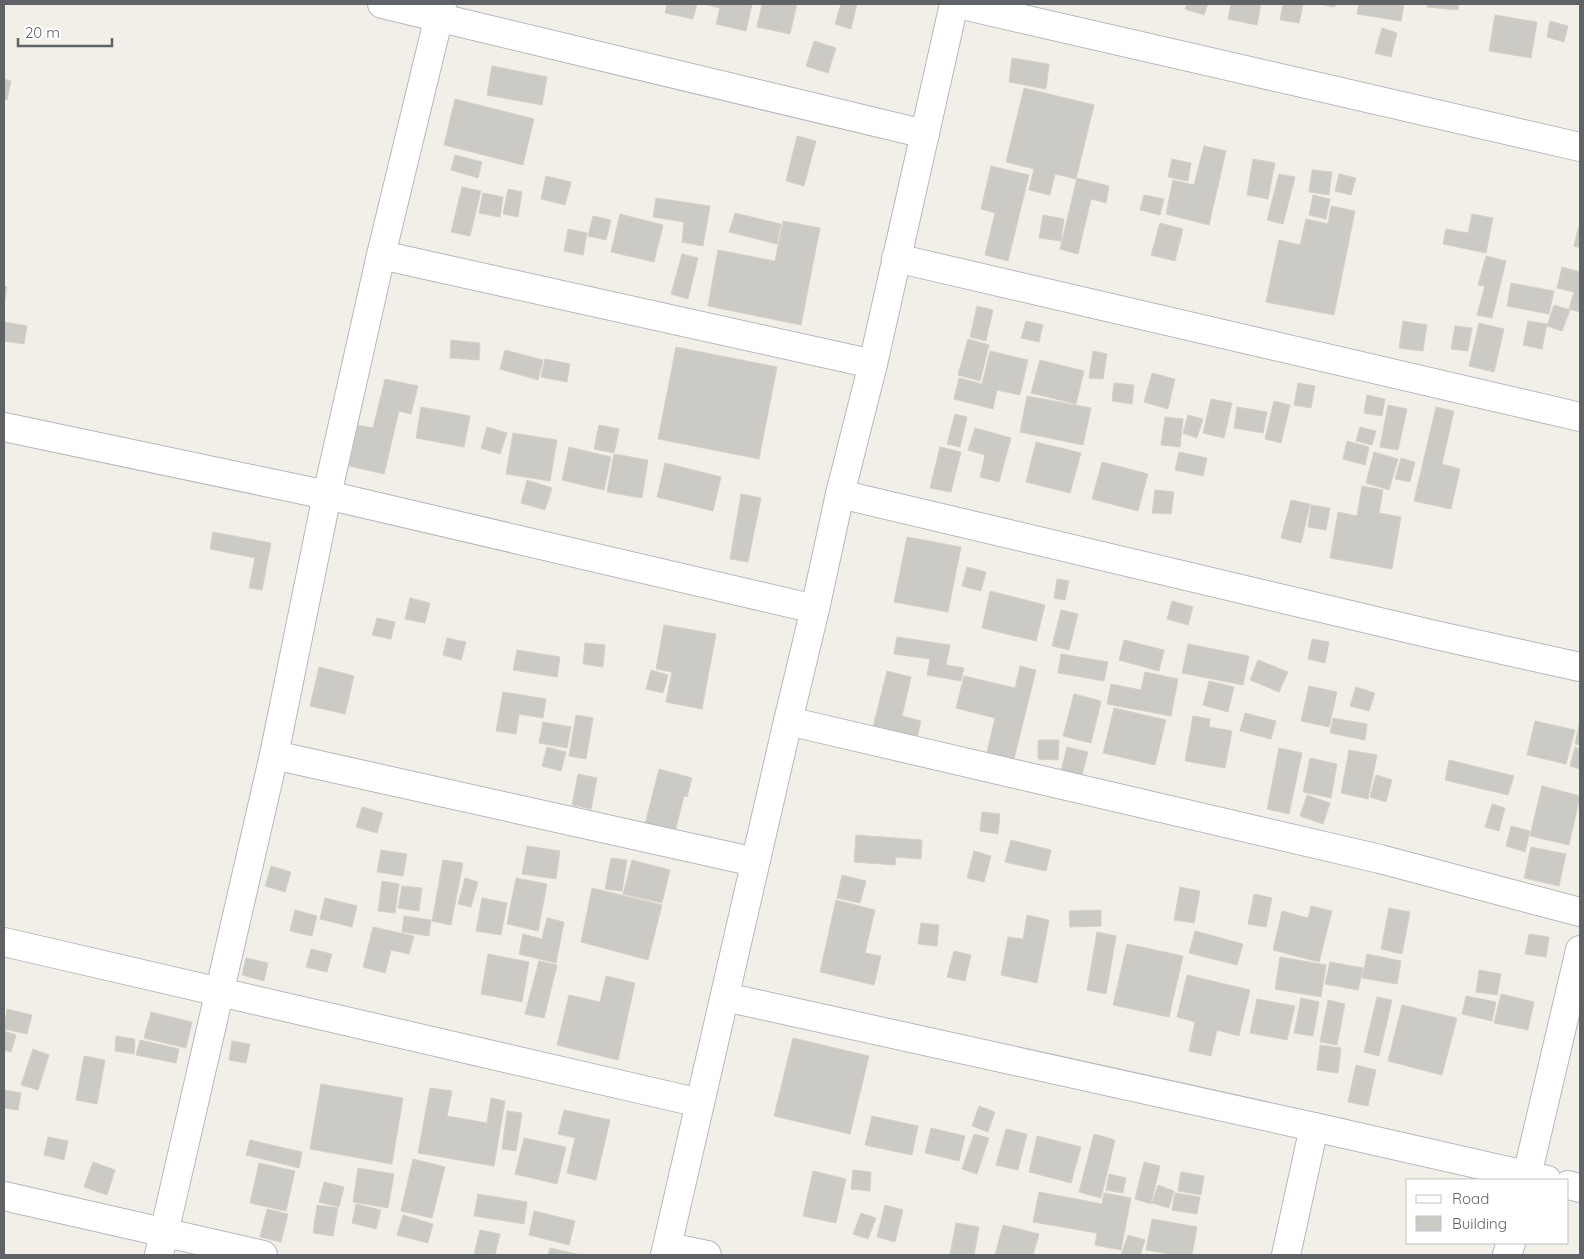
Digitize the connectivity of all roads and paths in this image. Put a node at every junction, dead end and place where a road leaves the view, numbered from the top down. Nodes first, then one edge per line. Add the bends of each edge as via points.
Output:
1 (382, 4) edge
2 (956, 4) edge
3 (441, 10) edge
4 (925, 134) junction
5 (1580, 147) edge
6 (381, 256) junction
7 (896, 258) junction
8 (873, 364) junction
9 (1580, 417) edge
10 (4, 427) edge
11 (840, 494) junction
12 (327, 495) junction
13 (816, 609) junction
14 (1580, 668) edge
15 (788, 721) junction
16 (274, 755) junction
17 (755, 862) junction
18 (1580, 912) edge
19 (4, 942) edge
20 (1580, 950) edge
21 (218, 992) junction
22 (725, 997) junction
23 (700, 1103) junction
24 (1314, 1127) junction
25 (1534, 1179) edge
26 (4, 1196) edge
27 (161, 1244) edge
28 (666, 1251) edge
29 (263, 1255) edge
30 (707, 1255) edge
31 (1286, 1255) edge

1 - 3 street
2 - 4 street
2 - 5 street
3 - 4 street
3 - 6 street
4 - 7 street
6 - 8 street
6 - 12 street
7 - 8 street
7 - 9 street
8 - 11 street
10 - 12 street
11 - 13 street
11 - 14 street
12 - 13 street
12 - 16 street
13 - 15 street
15 - 17 street
15 - 18 street via 1380,859
16 - 17 street
16 - 21 street
17 - 22 street
19 - 21 street
20 - 25 street
21 - 23 street
21 - 27 street
22 - 23 street
22 - 24 street
23 - 28 street
24 - 25 street
24 - 31 street
26 - 27 street
27 - 29 street
28 - 30 street

